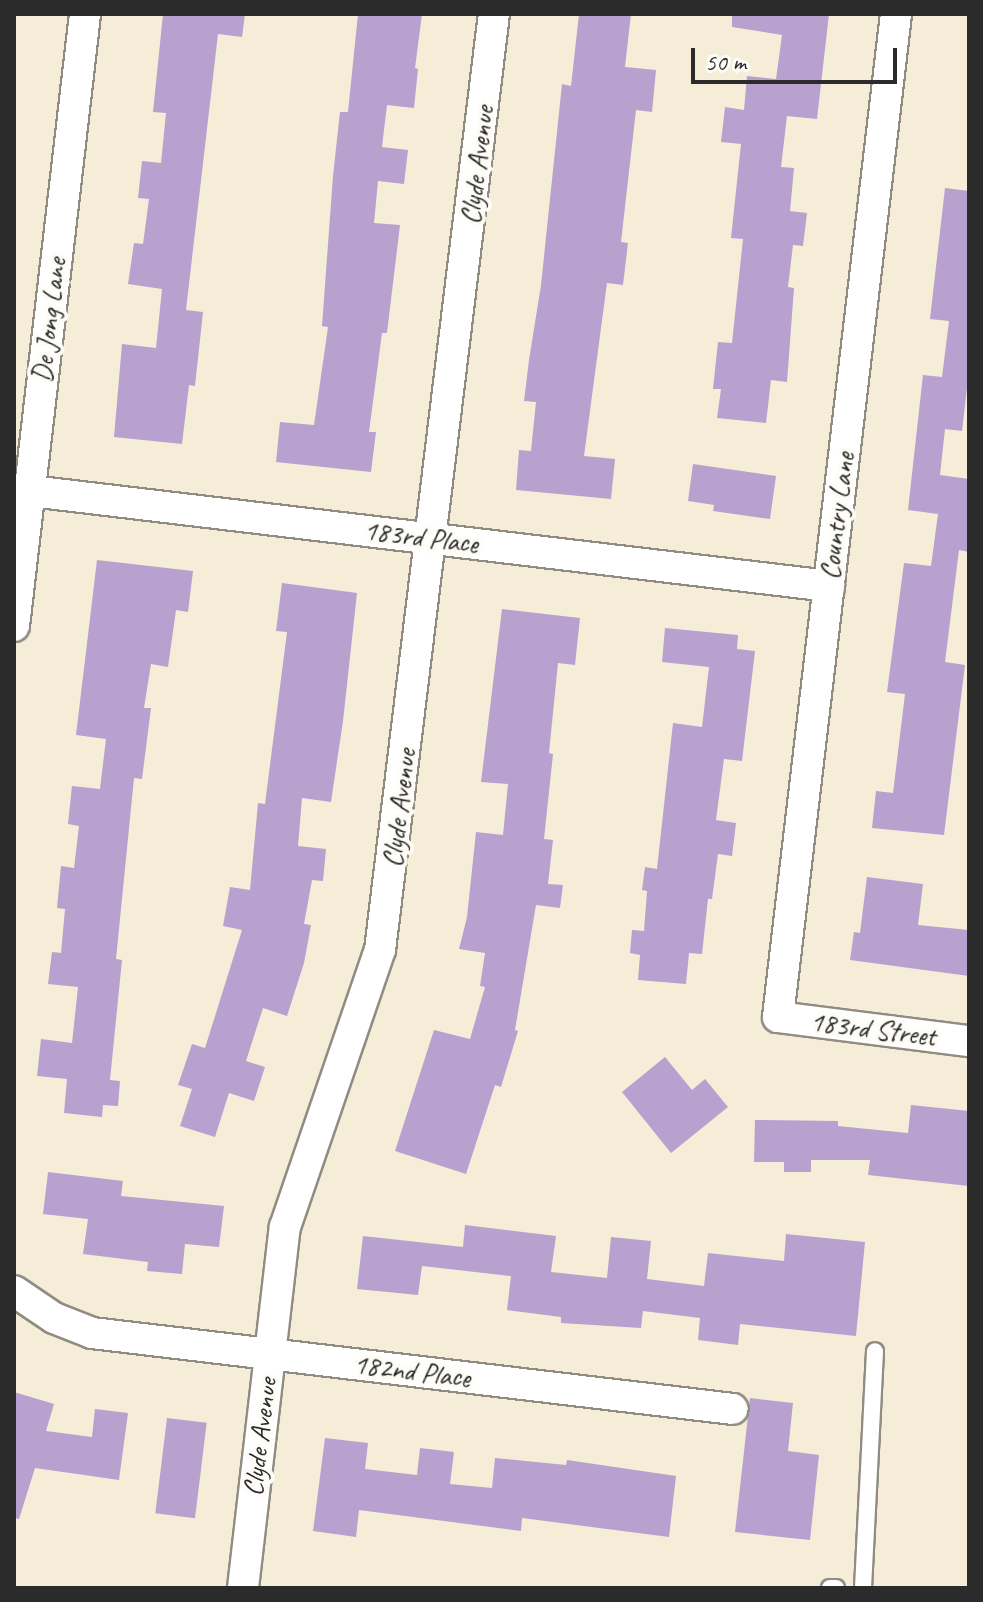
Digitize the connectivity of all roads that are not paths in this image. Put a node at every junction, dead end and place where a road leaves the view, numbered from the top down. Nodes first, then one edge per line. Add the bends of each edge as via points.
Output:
1 (85, 14) edge
2 (494, 14) edge
3 (896, 14) edge
4 (22, 490) edge
5 (433, 538) junction
6 (829, 586) junction
7 (14, 626) edge
8 (778, 1017) joint
9 (969, 1041) edge
10 (14, 1291) edge
11 (875, 1351) dead end
12 (270, 1354) junction
13 (733, 1409) dead end
14 (243, 1588) edge
15 (863, 1588) edge

1 - 4 street, De Jong Lane
2 - 5 street, Clyde Avenue
3 - 6 street, Country Lane
4 - 5 street, 183rd Place
4 - 7 street, De Jong Lane
5 - 6 street, 183rd Place
5 - 12 street, Clyde Avenue via 380,950 285,1227
6 - 8 street, Country Lane
8 - 9 street, 183rd Street
10 - 12 street, 182nd Place via 54,1318 92,1333
11 - 15 lane
12 - 13 street, 182nd Place
12 - 14 street, Clyde Avenue

